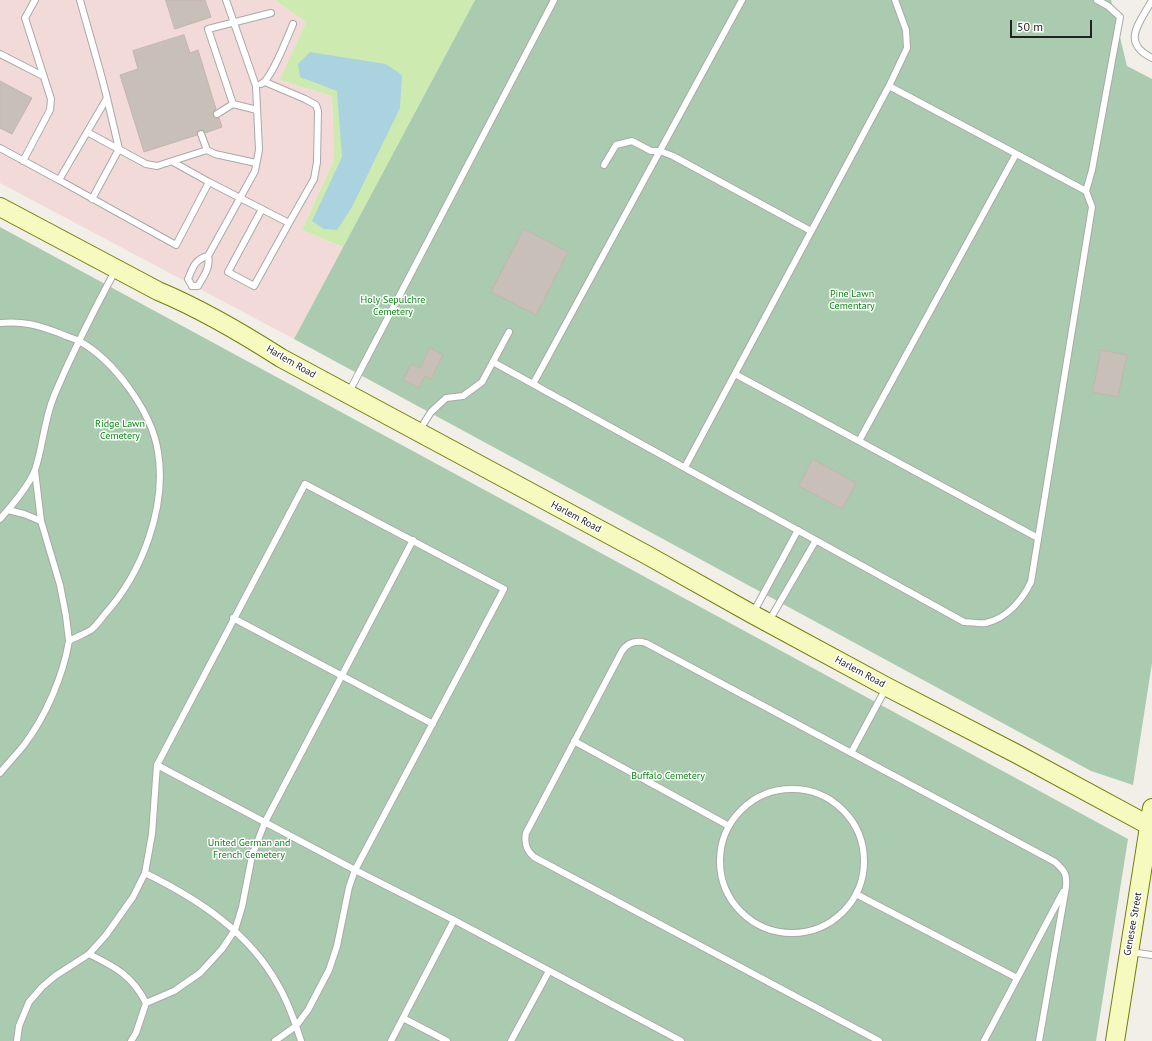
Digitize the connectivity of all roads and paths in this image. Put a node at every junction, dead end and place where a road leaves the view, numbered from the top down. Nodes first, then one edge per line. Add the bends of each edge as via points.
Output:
1 (35, 0) edge
2 (80, 0) edge
3 (226, 0) edge
4 (554, 0) edge
5 (742, 0) edge
6 (895, 0) edge
7 (1097, 0) edge
8 (1152, 0) edge
9 (271, 13) dead end
10 (234, 21) junction
11 (293, 24) dead end
12 (0, 54) edge
13 (1152, 58) edge
14 (43, 76) junction
15 (265, 82) junction
16 (256, 86) junction
17 (889, 86) junction
18 (107, 98) junction
19 (232, 104) junction
20 (257, 110) junction
21 (217, 114) dead end
22 (87, 132) junction
23 (201, 134) dead end
24 (0, 148) edge
25 (119, 149) junction
26 (207, 150) junction
27 (660, 151) junction
28 (1016, 154) junction
29 (23, 161) junction
30 (173, 162) junction
31 (256, 163) junction
32 (604, 165) dead end
33 (59, 180) junction
34 (209, 182) junction
35 (1086, 191) junction
36 (92, 198) junction
37 (240, 198) junction
38 (0, 207) edge
39 (262, 209) junction
40 (289, 223) junction
41 (811, 231) junction
42 (208, 256) junction
43 (116, 269) junction
44 (187, 294) junction
45 (0, 323) edge
46 (509, 332) dead end
47 (78, 341) junction
48 (493, 362) junction
49 (735, 374) junction
50 (534, 384) junction
51 (348, 394) junction
52 (418, 432) junction
53 (859, 441) junction
54 (685, 467) junction
55 (34, 471) junction
56 (8, 510) junction
57 (0, 519) edge
58 (41, 521) junction
59 (798, 530) junction
60 (1038, 538) junction
61 (413, 540) junction
62 (816, 540) junction
63 (752, 614) junction
64 (233, 618) junction
65 (768, 623) junction
66 (69, 641) junction
67 (342, 676) junction
68 (887, 687) junction
69 (433, 724) junction
70 (574, 741) junction
71 (851, 753) junction
72 (157, 765) junction
73 (0, 773) edge
74 (1152, 808) edge
75 (265, 822) junction
76 (729, 826) junction
77 (1151, 826) edge
78 (355, 870) junction
79 (145, 873) junction
80 (1066, 887) junction
81 (856, 894) junction
82 (454, 920) junction
83 (235, 930) junction
84 (1129, 951) junction
85 (89, 954) junction
86 (1152, 955) edge
87 (549, 971) junction
88 (1018, 978) junction
89 (146, 1003) junction
90 (403, 1018) junction
91 (296, 1026) junction
92 (17, 1041) edge
93 (131, 1041) edge
94 (275, 1041) edge
95 (302, 1041) edge
96 (390, 1041) edge
97 (447, 1041) edge
98 (512, 1041) edge
99 (682, 1041) edge
100 (879, 1041) edge
101 (984, 1041) edge
102 (1039, 1041) edge
103 (1115, 1041) edge

1 - 14 lane via 25,18
2 - 18 lane
3 - 10 lane
4 - 51 lane
5 - 27 lane
6 - 17 lane via 906,30 908,48
7 - 35 lane via 1120,17
8 - 13 lane via 1134,34 1137,48
9 - 10 lane
10 - 16 lane
10 - 19 lane via 208,28
11 - 15 lane
12 - 14 lane
14 - 29 lane via 51,99 50,110
15 - 16 lane
15 - 40 lane via 316,105 318,111 314,179
16 - 20 lane
17 - 28 lane
17 - 41 lane
18 - 22 lane
18 - 25 lane
19 - 20 lane
19 - 21 lane
20 - 31 lane via 259,150
22 - 25 lane
22 - 33 lane
23 - 26 lane
24 - 29 lane
25 - 30 lane via 146,164 157,166
25 - 36 lane
26 - 30 lane
26 - 31 lane
27 - 32 lane via 651,151 632,141 616,146
27 - 41 lane
27 - 50 lane
28 - 35 lane
28 - 53 lane
29 - 33 lane
30 - 34 lane
31 - 37 lane via 255,171
33 - 36 lane
34 - 36 lane via 176,245
34 - 37 lane
35 - 60 lane via 1092,207
37 - 39 lane
37 - 42 lane
38 - 43 main road, Harlem Road
39 - 40 lane
39 - 40 lane via 228,272 254,286
41 - 49 lane
42 - 44 lane via 210,262 203,277 198,286
42 - 44 lane via 200,258 195,263 188,279
43 - 44 main road, Harlem Road via 158,292
43 - 47 lane
44 - 51 main road, Harlem Road via 281,358
45 - 47 lane via 20,322 38,326
46 - 48 lane
47 - 55 lane via 53,398
47 - 66 lane via 97,353 142,406 154,434 160,466 158,501 142,558 111,608 91,629
48 - 50 lane
48 - 52 lane via 482,382 463,396 446,398 431,412
49 - 53 lane
49 - 54 lane
50 - 54 lane
51 - 52 main road, Harlem Road
52 - 63 main road, Harlem Road
53 - 60 lane
54 - 59 lane
55 - 56 lane
55 - 58 lane
56 - 57 lane
56 - 58 lane
58 - 66 lane via 60,585
59 - 62 lane
59 - 63 lane
60 - 62 lane via 1031,582 1024,595 1003,616 985,623 964,622
61 - 64 lane via 305,484
61 - 67 lane
61 - 69 lane via 504,589
62 - 65 lane
63 - 65 main road, Harlem Road
64 - 67 lane
64 - 72 lane
65 - 68 main road, Harlem Road
66 - 73 lane via 66,661 49,704 25,744
67 - 69 lane
67 - 75 lane
68 - 71 lane
68 - 77 main road, Harlem Road
69 - 78 lane
70 - 71 lane via 622,651 628,644 640,641
70 - 76 lane
70 - 100 lane via 526,833 526,846 531,854
71 - 80 lane via 1055,862 1064,870 1067,878
72 - 75 lane
72 - 79 lane via 152,834
74 - 77 main road, Genesee Street
75 - 78 lane
75 - 83 lane via 252,856
76 - 81 lane via 736,815 755,799 779,790 804,789 828,797 854,822 863,845 864,870
76 - 81 lane via 721,850 721,876 731,899 747,918 761,926 785,933 810,931 833,921
77 - 84 main road, Genesee Street
78 - 82 lane
78 - 91 lane via 330,970
79 - 83 lane via 214,912
79 - 85 lane via 130,902
80 - 88 lane
80 - 102 lane
81 - 88 lane
82 - 87 lane
82 - 90 lane
83 - 89 lane via 200,973 174,991
83 - 91 lane via 255,951 278,984
84 - 86 lane
84 - 103 main road, Genesee Street
85 - 89 lane via 124,973
85 - 92 lane via 55,976 29,1002 19,1026
87 - 98 lane
87 - 99 lane
88 - 101 lane
89 - 93 lane
90 - 96 lane
90 - 97 lane
91 - 94 lane
91 - 95 lane

